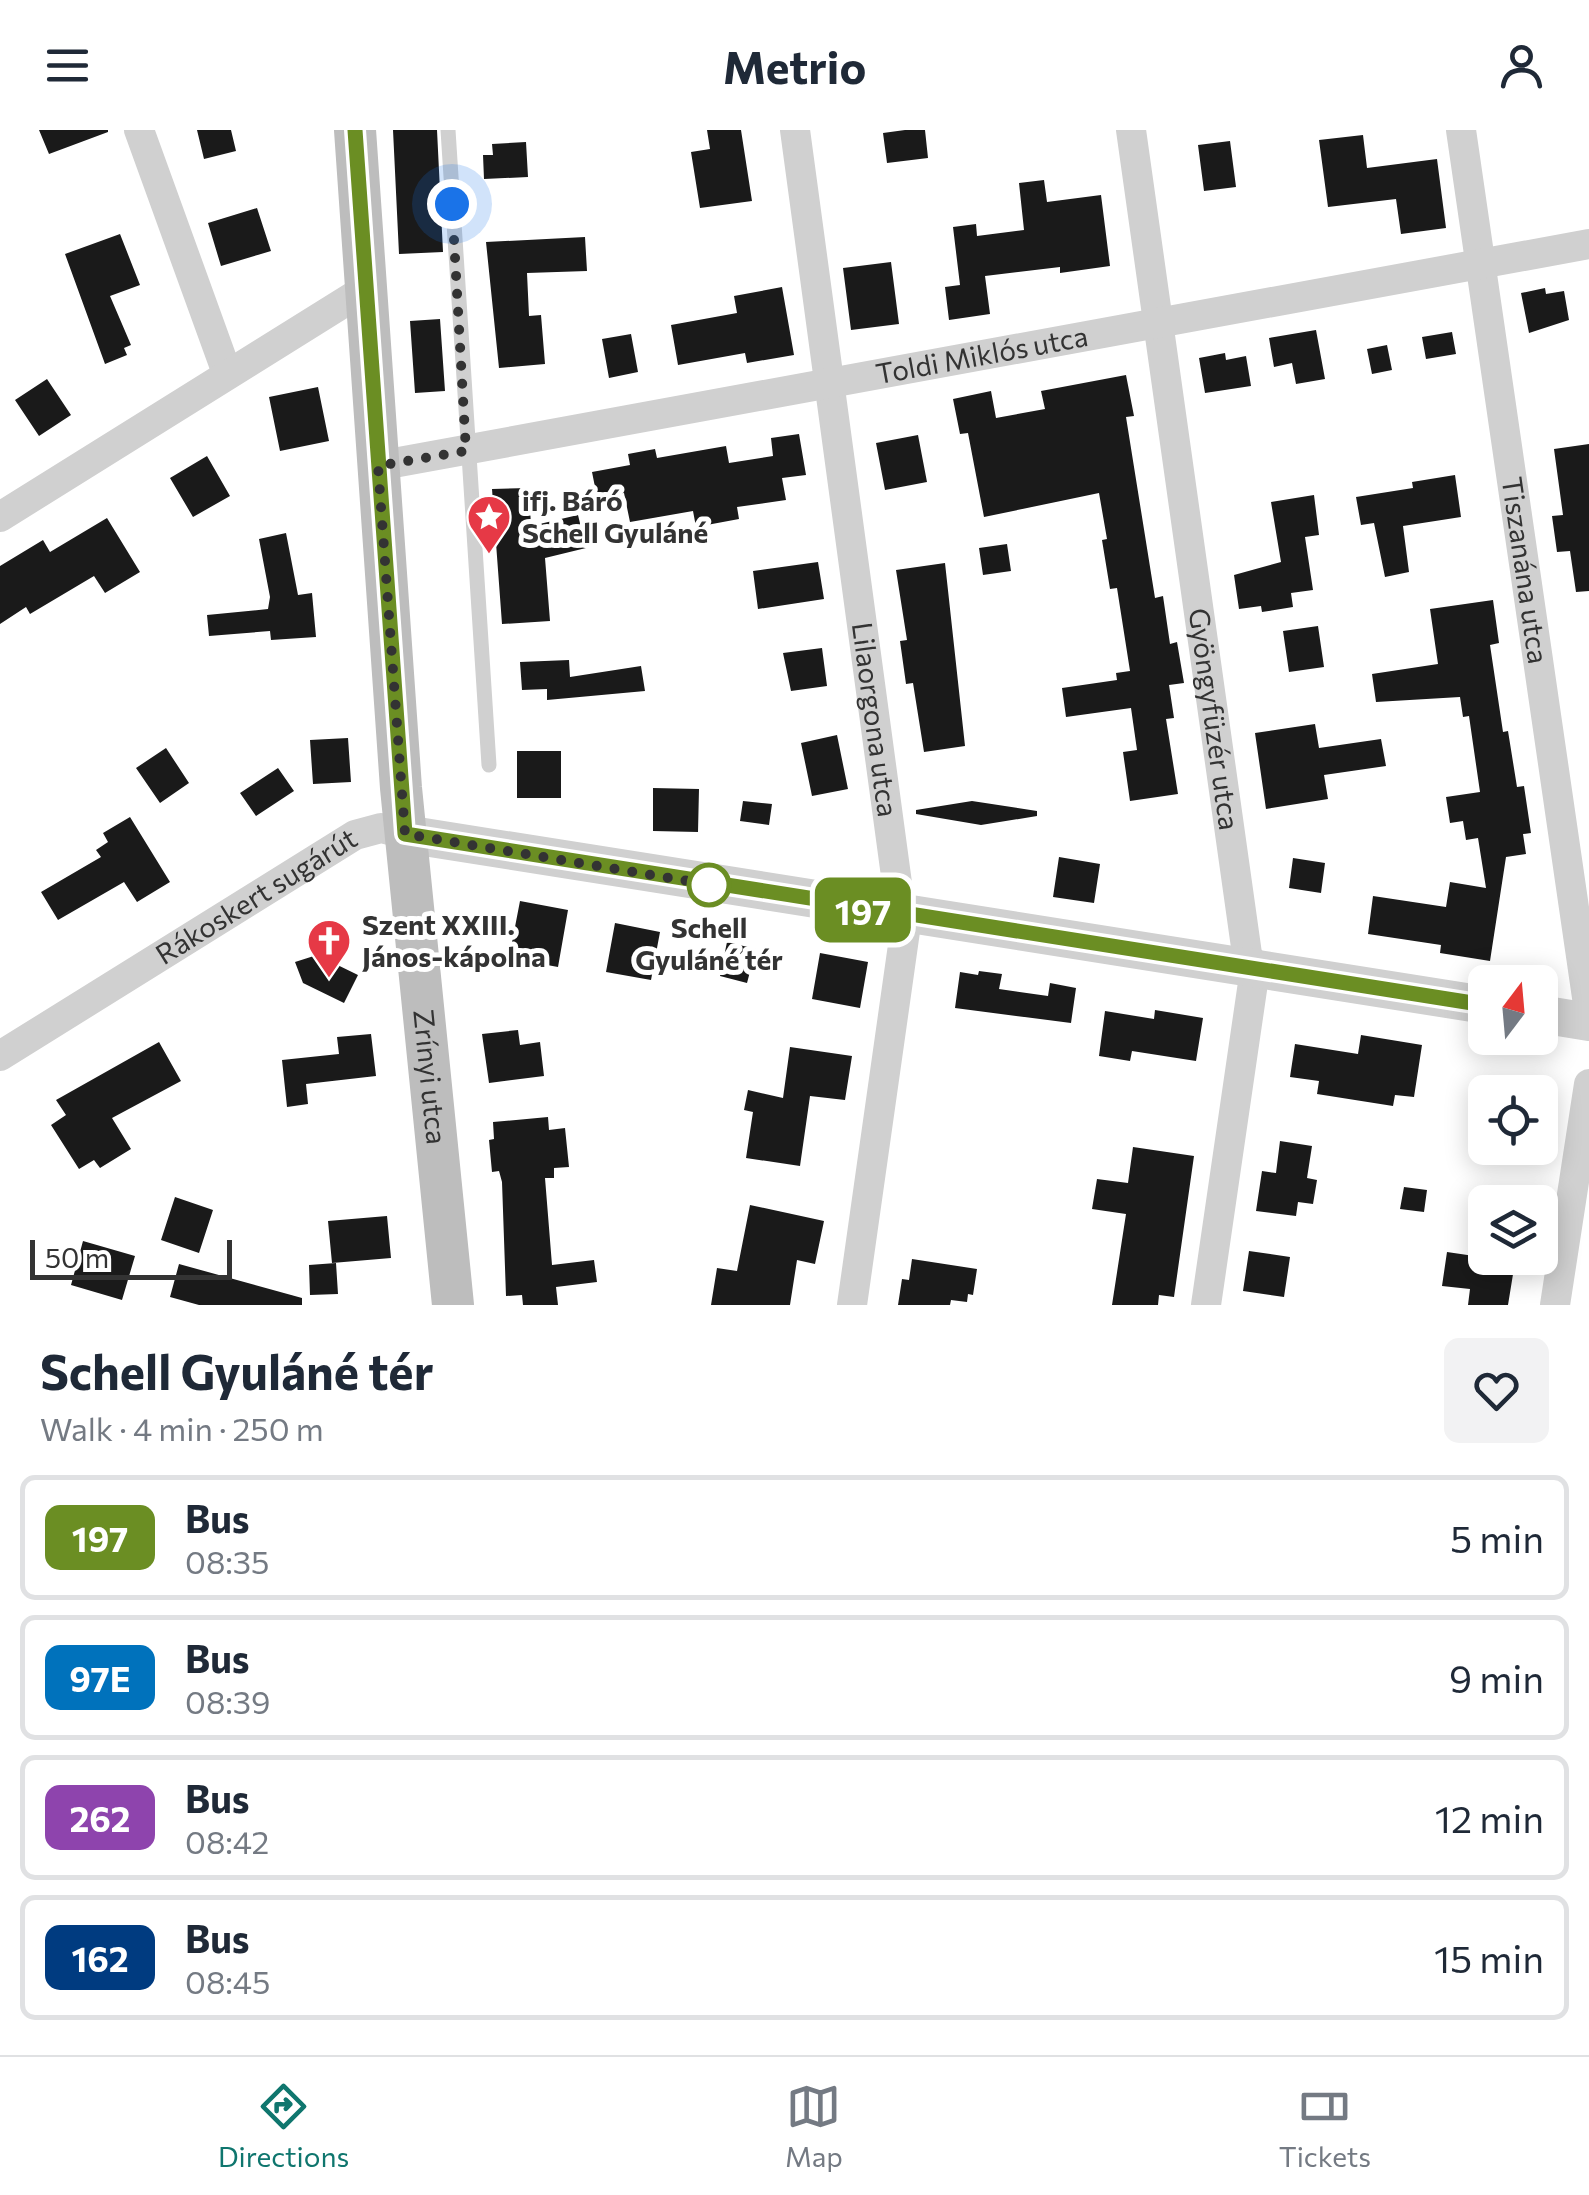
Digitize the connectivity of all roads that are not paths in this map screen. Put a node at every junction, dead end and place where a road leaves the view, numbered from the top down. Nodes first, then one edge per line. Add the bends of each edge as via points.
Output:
1 (139, 130) edge
2 (355, 130) edge
3 (448, 130) edge
4 (795, 130) edge
5 (1131, 130) edge
6 (1461, 130) edge
7 (1589, 244) edge
8 (1479, 266) junction
9 (366, 288) junction
10 (1156, 323) junction
11 (228, 373) junction
12 (831, 385) junction
13 (466, 451) junction
14 (378, 466) junction
15 (0, 518) edge
16 (489, 765) dead end
17 (405, 834) junction
18 (907, 917) junction
19 (1255, 969) junction
20 (1468, 1002) edge
21 (1589, 1011) edge
22 (1558, 1017) edge
23 (1589, 1022) edge
24 (0, 1056) edge
25 (1589, 1084) edge
26 (452, 1305) edge
27 (852, 1305) edge
28 (1206, 1305) edge
29 (1555, 1305) edge

1 - 11 street
2 - 9 main road, Zrínyi utca
3 - 13 lane
4 - 12 street, Lilaorgona utca
5 - 10 street, Gyöngyfüzér utca
6 - 8 street, Tiszanána utca
7 - 8 street, Toldi Miklós utca
8 - 10 street, Toldi Miklós utca
8 - 21 street, Tiszanána utca
9 - 11 street
9 - 14 main road, Zrínyi utca
10 - 12 street, Toldi Miklós utca
10 - 19 street, Gyöngyfüzér utca via 1247,954
11 - 15 street
12 - 13 street, Toldi Miklós utca
12 - 18 street, Lilaorgona utca via 899,898
13 - 14 street, Toldi Miklós utca
13 - 16 lane
14 - 17 main road, Zrínyi utca
17 - 18 street, Rákoskert sugárút
17 - 24 street, Rákoskert sugárút via 381,828 355,835
17 - 26 main road, Zrínyi utca
18 - 19 street, Rákoskert sugárút
18 - 27 street, Lilaorgona utca
19 - 20 street, Rákoskert sugárút
19 - 28 street, Gyöngyfüzér utca
22 - 23 street
25 - 29 street

